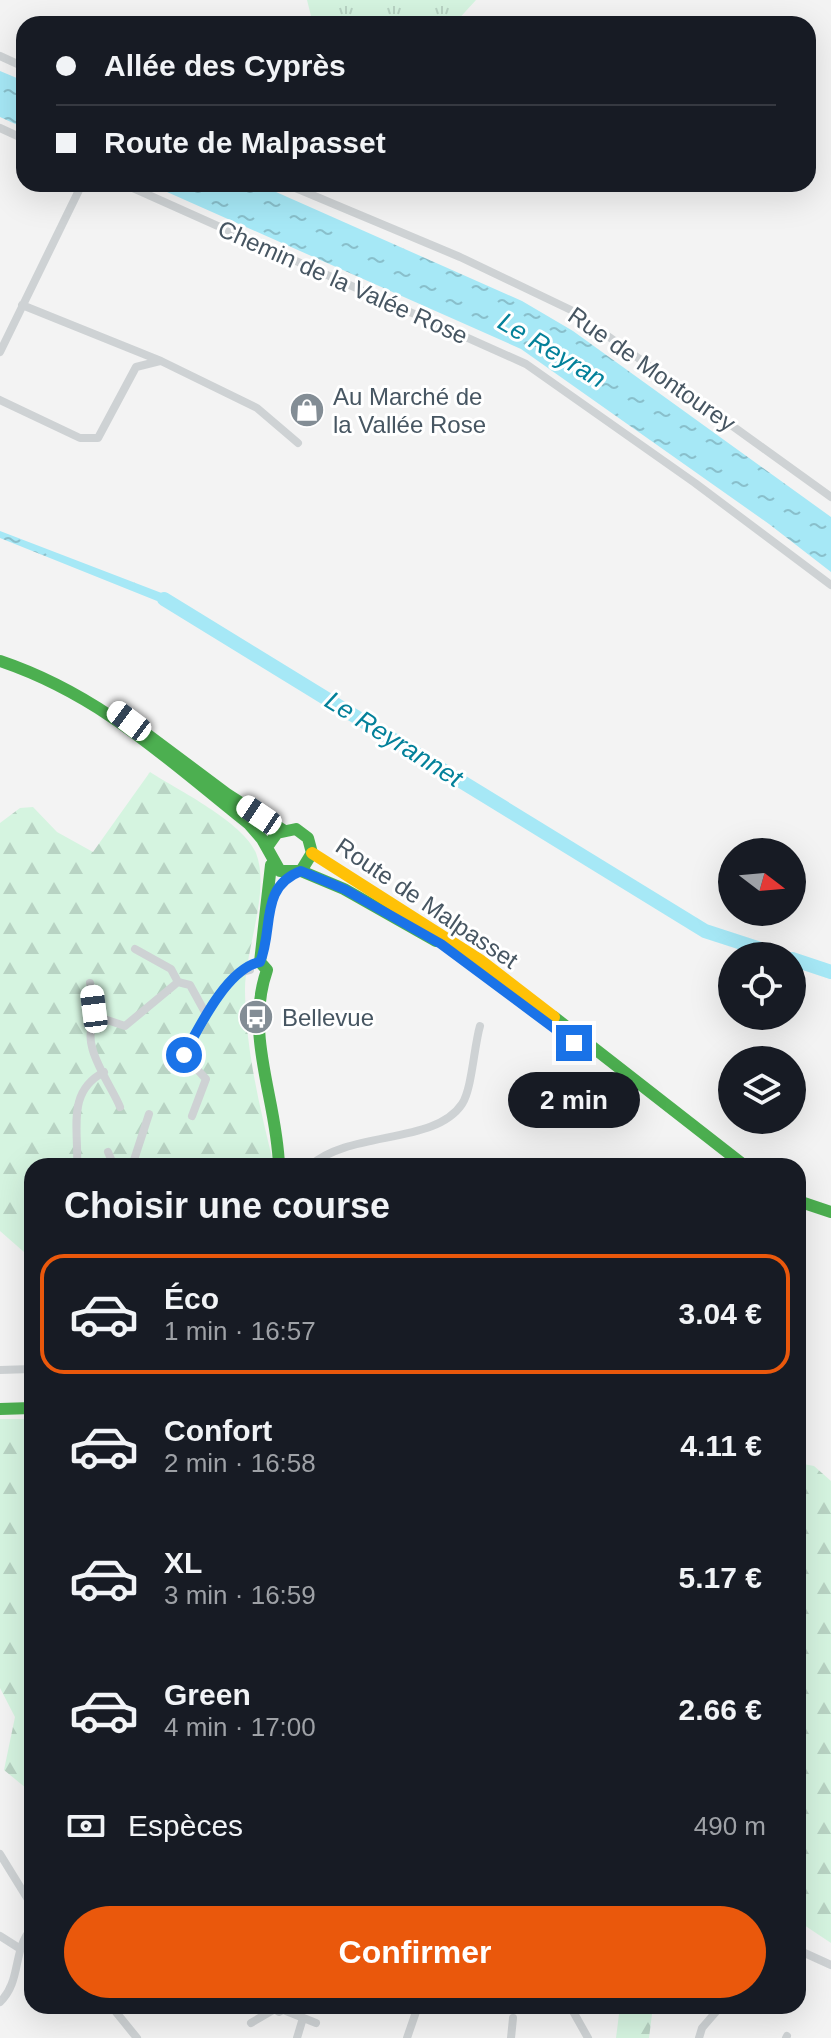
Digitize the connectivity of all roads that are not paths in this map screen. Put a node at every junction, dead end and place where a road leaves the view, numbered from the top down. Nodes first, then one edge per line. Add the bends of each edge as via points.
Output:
1 (78, 192) edge
2 (142, 192) edge
3 (305, 192) edge
4 (22, 305) junction
5 (0, 352) edge
6 (161, 361) junction
7 (0, 400) edge
8 (298, 443) dead end
9 (831, 497) edge
10 (831, 585) edge
11 (0, 652) edge
12 (0, 661) edge
13 (283, 830) junction
14 (267, 847) junction
15 (312, 853) junction
16 (271, 865) junction
17 (297, 873) junction
18 (267, 909) junction
19 (135, 949) dead end
20 (257, 970) junction
21 (178, 982) junction
22 (90, 983) dead end
23 (206, 1014) junction
24 (98, 1017) junction
25 (480, 1026) dead end
26 (104, 1072) junction
27 (120, 1107) dead end
28 (149, 1114) dead end
29 (192, 1116) dead end
30 (108, 1152) dead end
31 (77, 1158) edge
32 (111, 1158) edge
33 (135, 1158) edge
34 (279, 1158) edge
35 (323, 1158) edge
36 (721, 1158) edge
37 (735, 1158) edge
38 (806, 1196) edge
39 (806, 1204) edge
40 (831, 1204) edge
41 (831, 1212) edge
42 (24, 1369) edge
43 (0, 1370) edge
44 (24, 1408) edge
45 (0, 1409) edge
46 (0, 1854) edge
47 (24, 1893) edge
48 (0, 1936) edge
49 (24, 1940) edge
50 (19, 1948) junction
51 (806, 1954) edge
52 (831, 1965) edge
53 (0, 2002) edge
54 (118, 2014) edge
55 (264, 2014) edge
56 (297, 2014) edge
57 (415, 2014) edge
58 (574, 2014) edge
59 (714, 2014) edge
60 (303, 2018) junction
61 (513, 2018) dead end
62 (251, 2023) dead end
63 (316, 2023) dead end
64 (137, 2038) edge
65 (297, 2038) edge
66 (407, 2038) edge
67 (511, 2038) edge
68 (588, 2038) edge
69 (699, 2038) edge

1 - 4 street
2 - 10 street, Chemin de la Valée Rose via 526,364
3 - 9 street, Rue de Montourey via 573,311
4 - 5 street
4 - 6 street
6 - 7 street via 136,367 98,438 80,438
6 - 8 street via 257,408
11 - 13 main road via 92,693
12 - 14 main road via 101,707 249,824
13 - 14 main road
13 - 15 main road via 302,832
14 - 16 main road
15 - 17 main road
15 - 37 main road, Route de Malpasset via 480,960
16 - 17 main road
16 - 18 main road
17 - 18 main road via 281,885
17 - 36 main road, Route de Malpasset via 312,874 398,918 478,968
18 - 20 main road
19 - 21 street via 171,969
20 - 23 street via 233,978
20 - 34 main road via 257,1030
21 - 23 street via 190,985
21 - 24 street via 125,1026
22 - 24 street
23 - 29 street via 184,1055 206,1079
24 - 26 street via 90,1035
25 - 35 street via 469,1089 451,1116 344,1145
26 - 27 street
26 - 31 street via 87,1082 78,1098
28 - 33 street
30 - 32 street
38 - 40 main road
39 - 41 main road
42 - 43 street
44 - 45 main road
46 - 47 street
48 - 50 street
49 - 50 street
50 - 53 street via 13,1984
51 - 52 street
54 - 64 street
55 - 62 street
56 - 60 street
57 - 66 street
58 - 68 street
59 - 69 street
60 - 63 street
60 - 65 street
61 - 67 street

